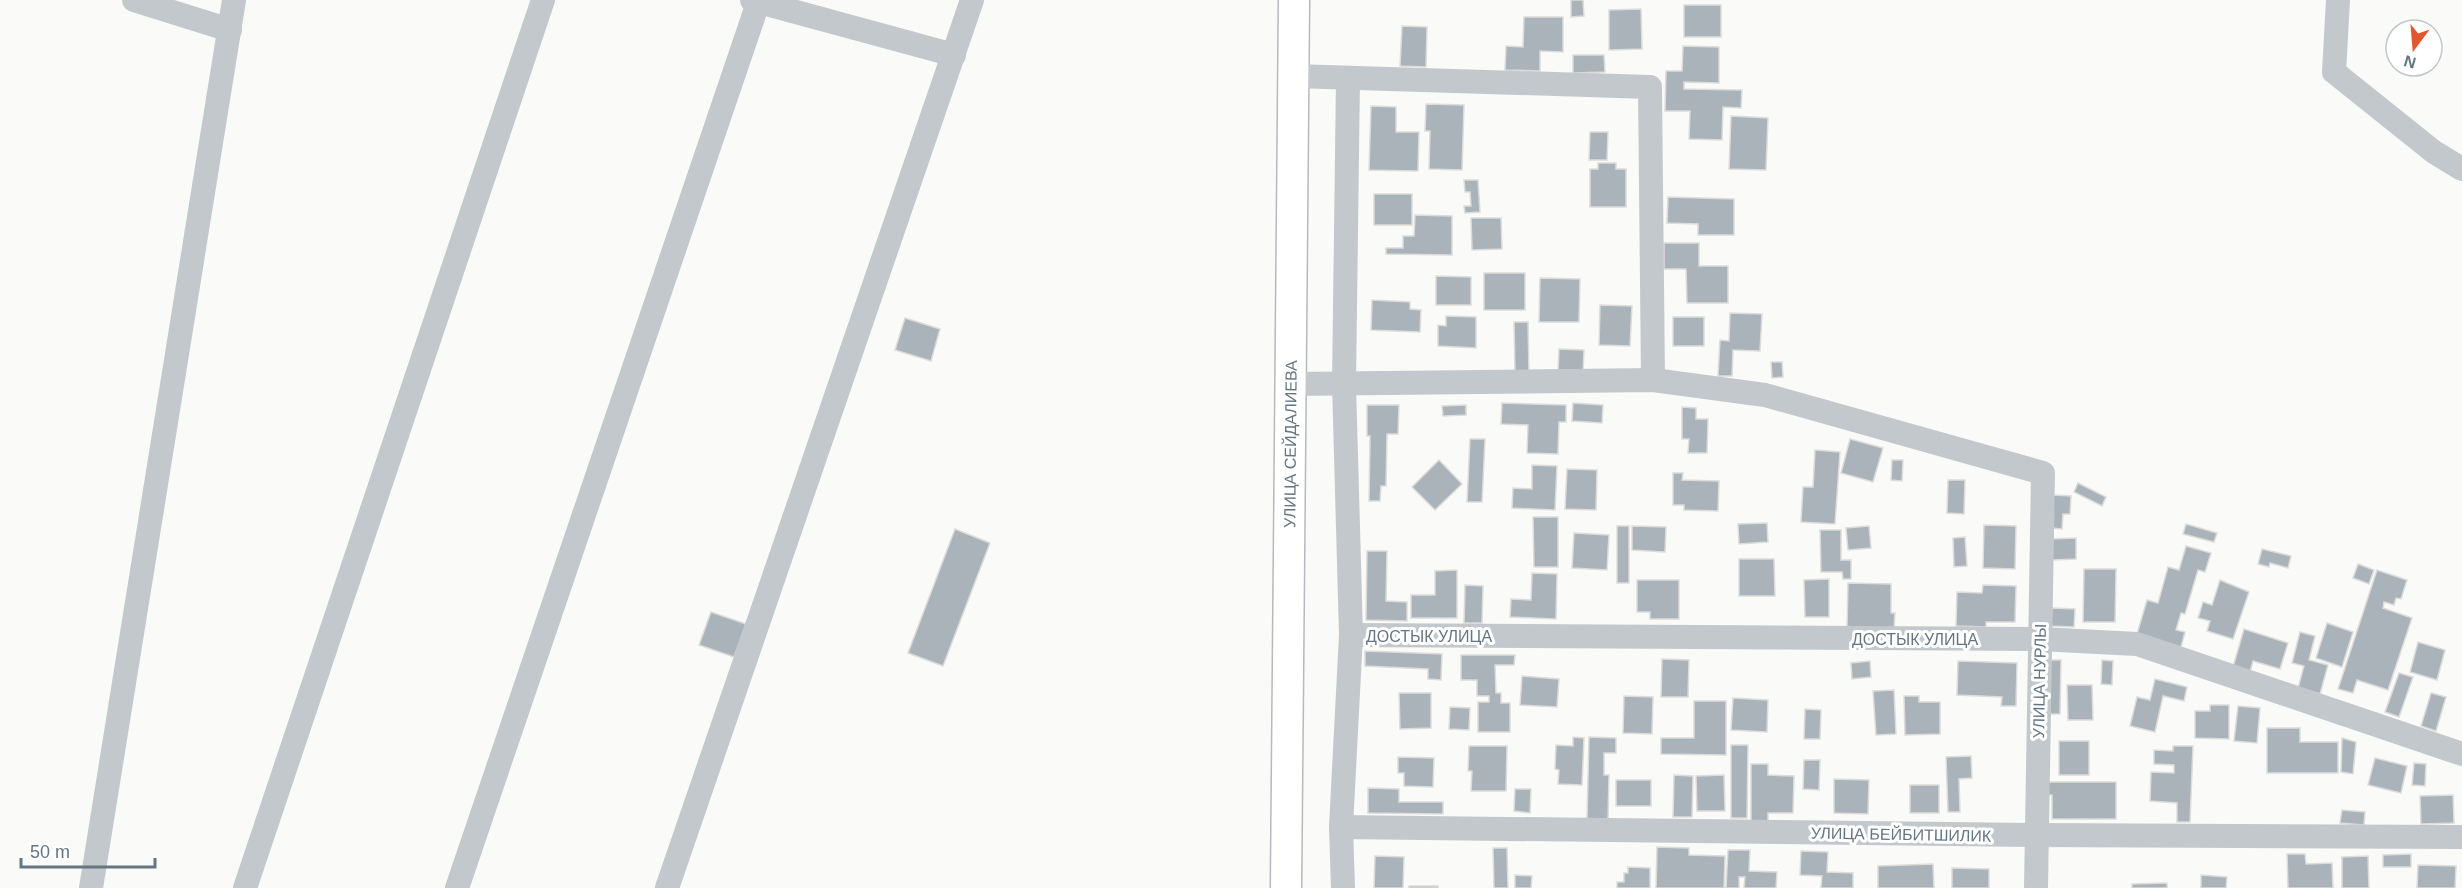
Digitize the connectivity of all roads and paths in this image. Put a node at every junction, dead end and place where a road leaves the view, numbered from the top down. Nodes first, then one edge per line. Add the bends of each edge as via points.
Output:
1 (134, 0) edge
2 (234, 0) edge
3 (543, 0) edge
4 (972, 0) edge
5 (1294, 0) edge
6 (2338, 0) edge
7 (756, 1) edge
8 (230, 30) junction
9 (954, 55) junction
10 (1293, 76) junction
11 (1348, 78) junction
12 (2462, 169) edge
13 (1653, 380) junction
14 (1290, 384) junction
15 (1344, 384) junction
16 (1351, 635) junction
17 (2039, 639) junction
18 (2462, 754) edge
19 (1341, 827) junction
20 (2037, 835) junction
21 (2462, 837) edge
22 (91, 888) edge
23 (245, 888) edge
24 (457, 888) edge
25 (667, 888) edge
26 (1286, 888) edge
27 (1342, 888) edge
28 (2036, 888) edge

1 - 8 street
2 - 8 street
3 - 23 street
4 - 9 street
5 - 10 main road, УЛИЦА СЕЙДАЛИЕВА
6 - 12 street via 2334,72 2434,152
7 - 9 street
7 - 24 street
8 - 22 street
9 - 25 street
10 - 11 street
10 - 14 main road, УЛИЦА СЕЙДАЛИЕВА
11 - 13 street via 1650,87
11 - 15 street
13 - 15 street
13 - 17 street, УЛИЦА НУРЛЫ via 1765,395 2043,473
14 - 15 street
14 - 26 main road, УЛИЦА СЕЙДАЛИЕВА
15 - 16 street
16 - 17 street, ДОСТЫК УЛИЦА
16 - 19 street
17 - 18 street, ДОСТЫК УЛИЦА via 2137,644
17 - 20 street, УЛИЦА НУРЛЫ
19 - 20 street, УЛИЦА БЕЙБИТШИЛИК
19 - 27 street
20 - 21 street, УЛИЦА БЕЙБИТШИЛИК
20 - 28 street, УЛИЦА НУРЛЫ

